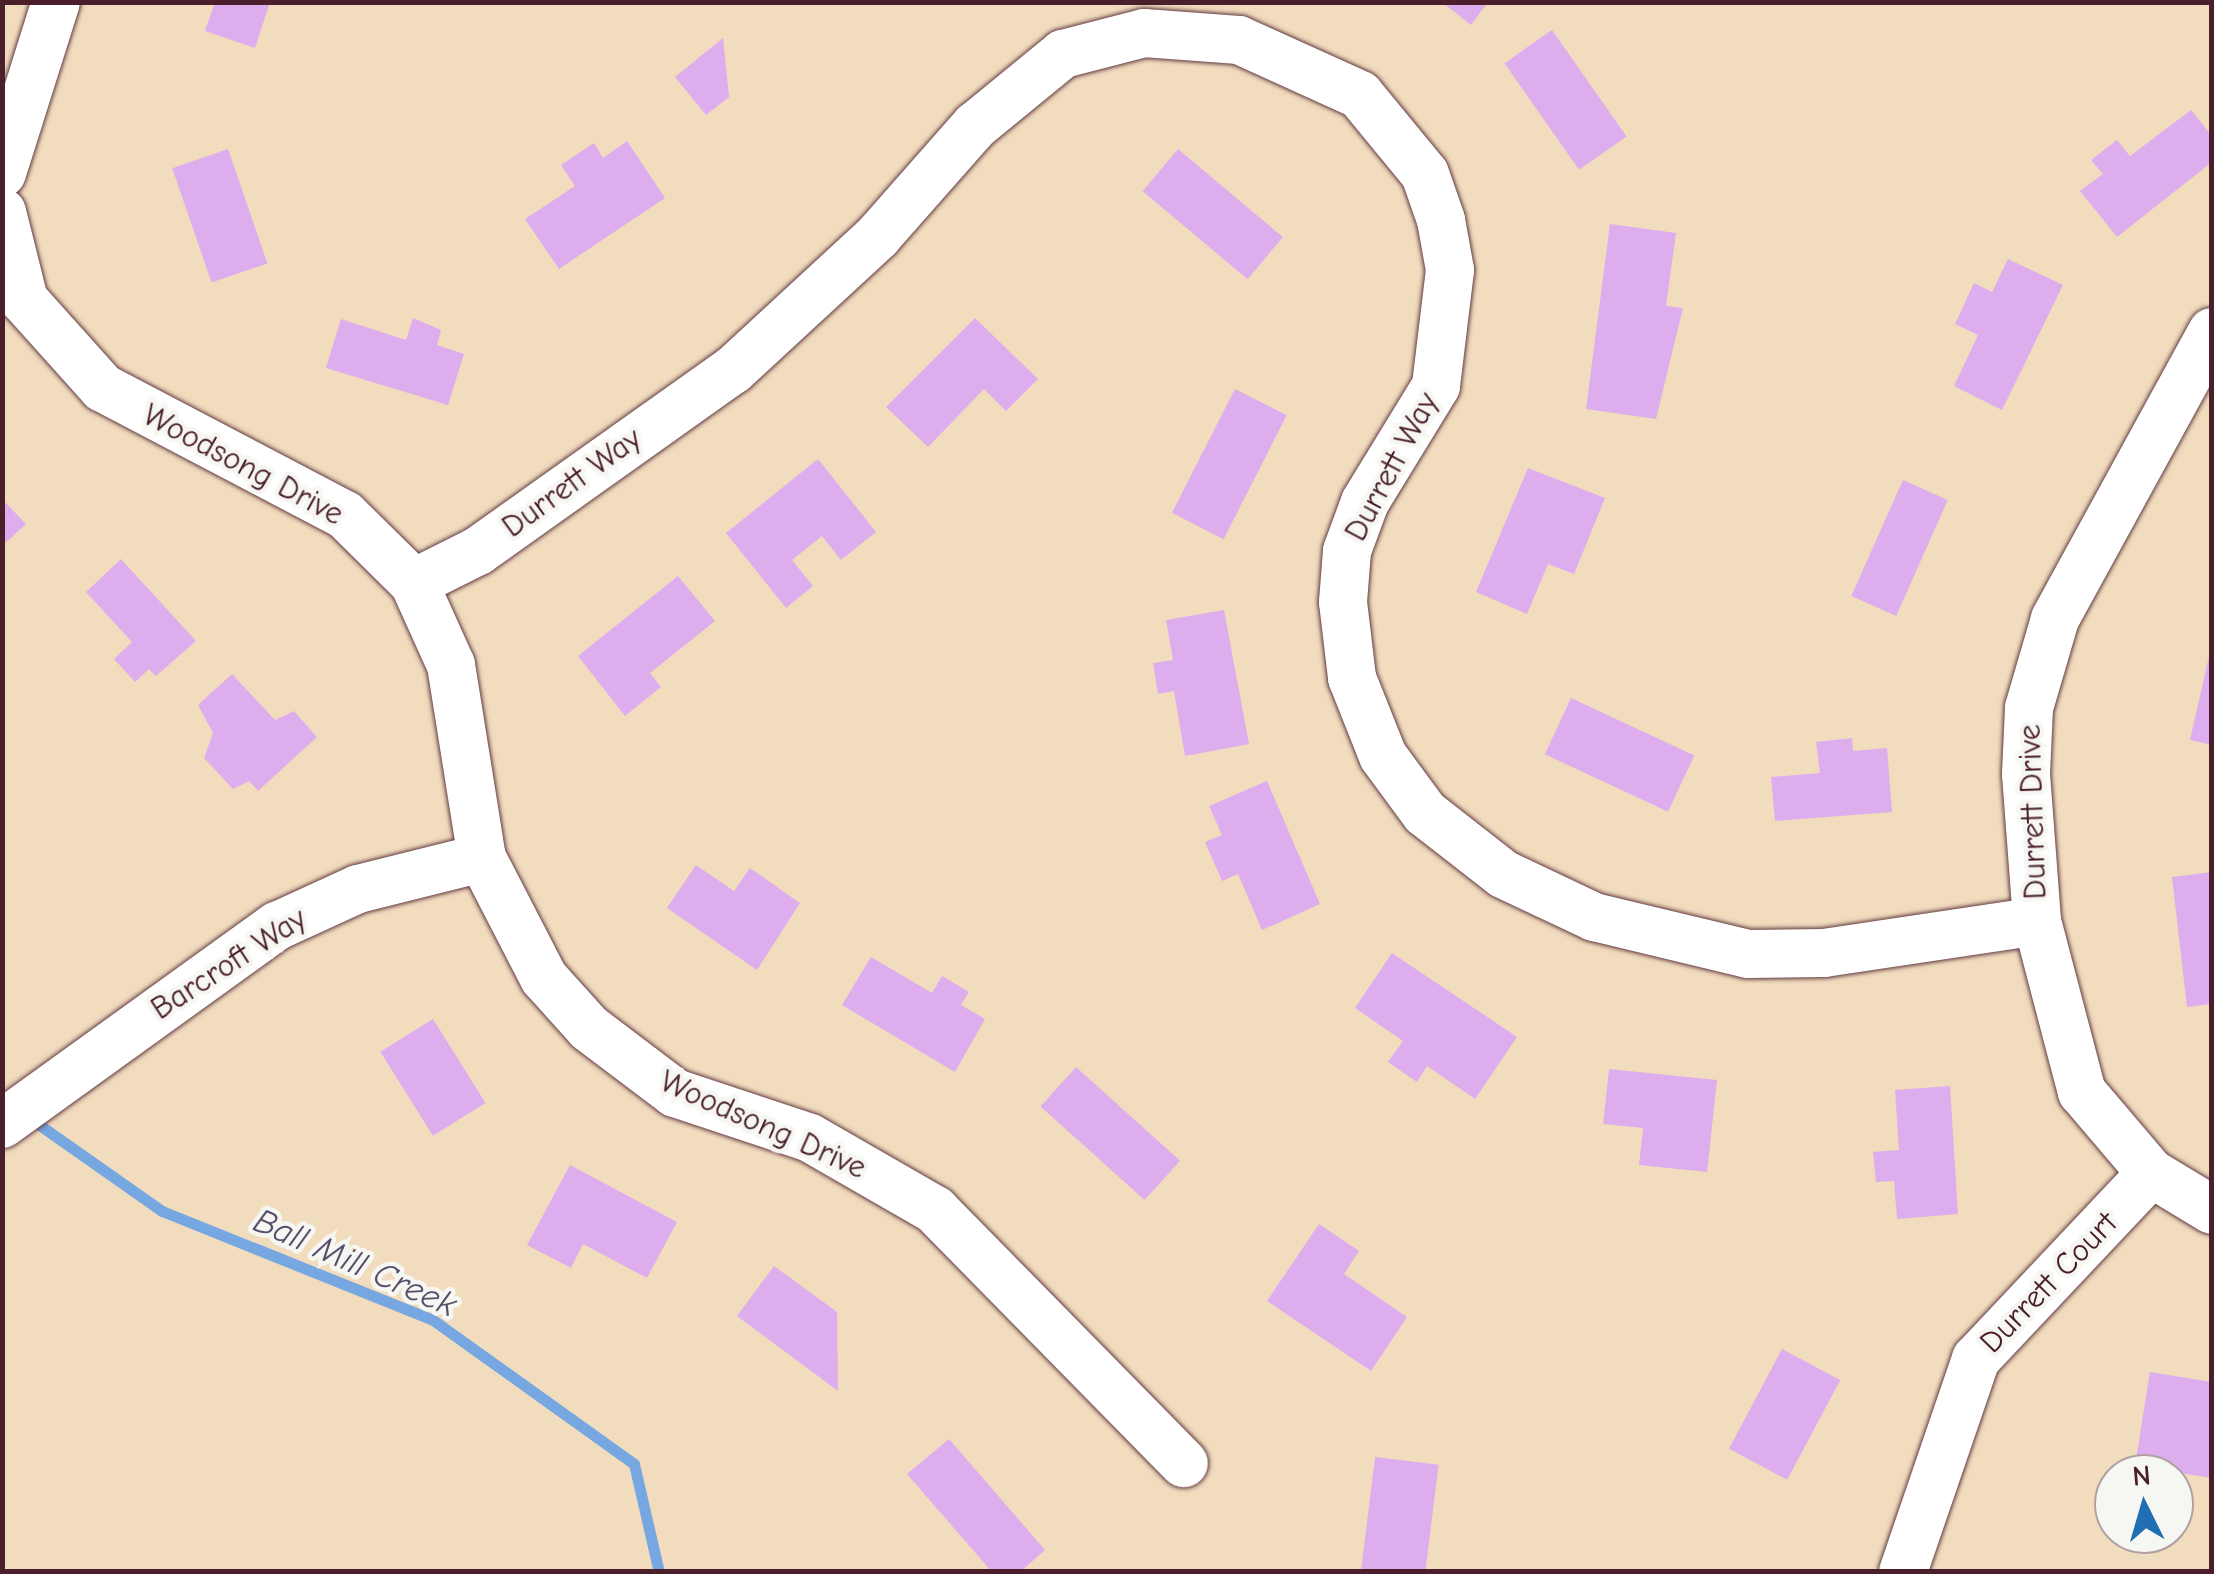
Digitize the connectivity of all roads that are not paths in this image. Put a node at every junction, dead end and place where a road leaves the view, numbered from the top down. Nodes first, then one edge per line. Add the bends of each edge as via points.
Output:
1 (56, 2) edge
2 (2, 172) edge
3 (2, 212) edge
4 (2212, 332) edge
5 (414, 582) junction
6 (482, 858) junction
7 (2037, 921) junction
8 (2, 1124) edge
9 (2151, 1173) junction
10 (2212, 1210) edge
11 (1184, 1463) dead end
12 (1903, 1572) edge

1 - 2 street
3 - 5 street, Woodsong Drive via 24,300 103,388 345,515
4 - 7 street, Durrett Drive via 2054,620 2029,708
5 - 6 street, Woodsong Drive via 451,665
5 - 7 street, Durrett Way via 478,551 733,370 878,236 976,126 1063,54 1144,33 1240,40 1360,95 1425,174 1441,220 1450,270 1436,386 1366,502 1347,551 1343,602 1352,678 1383,756 1425,814 1503,874 1594,917 1731,951 1824,952
6 - 8 street, Barcroft Way via 358,889 277,926
6 - 11 street, Woodsong Drive via 544,978 588,1028 675,1093 810,1138 935,1210
7 - 9 street, Durrett Drive via 2082,1092
9 - 10 street, Durrett Drive
9 - 12 street, Durrett Court via 1976,1359

